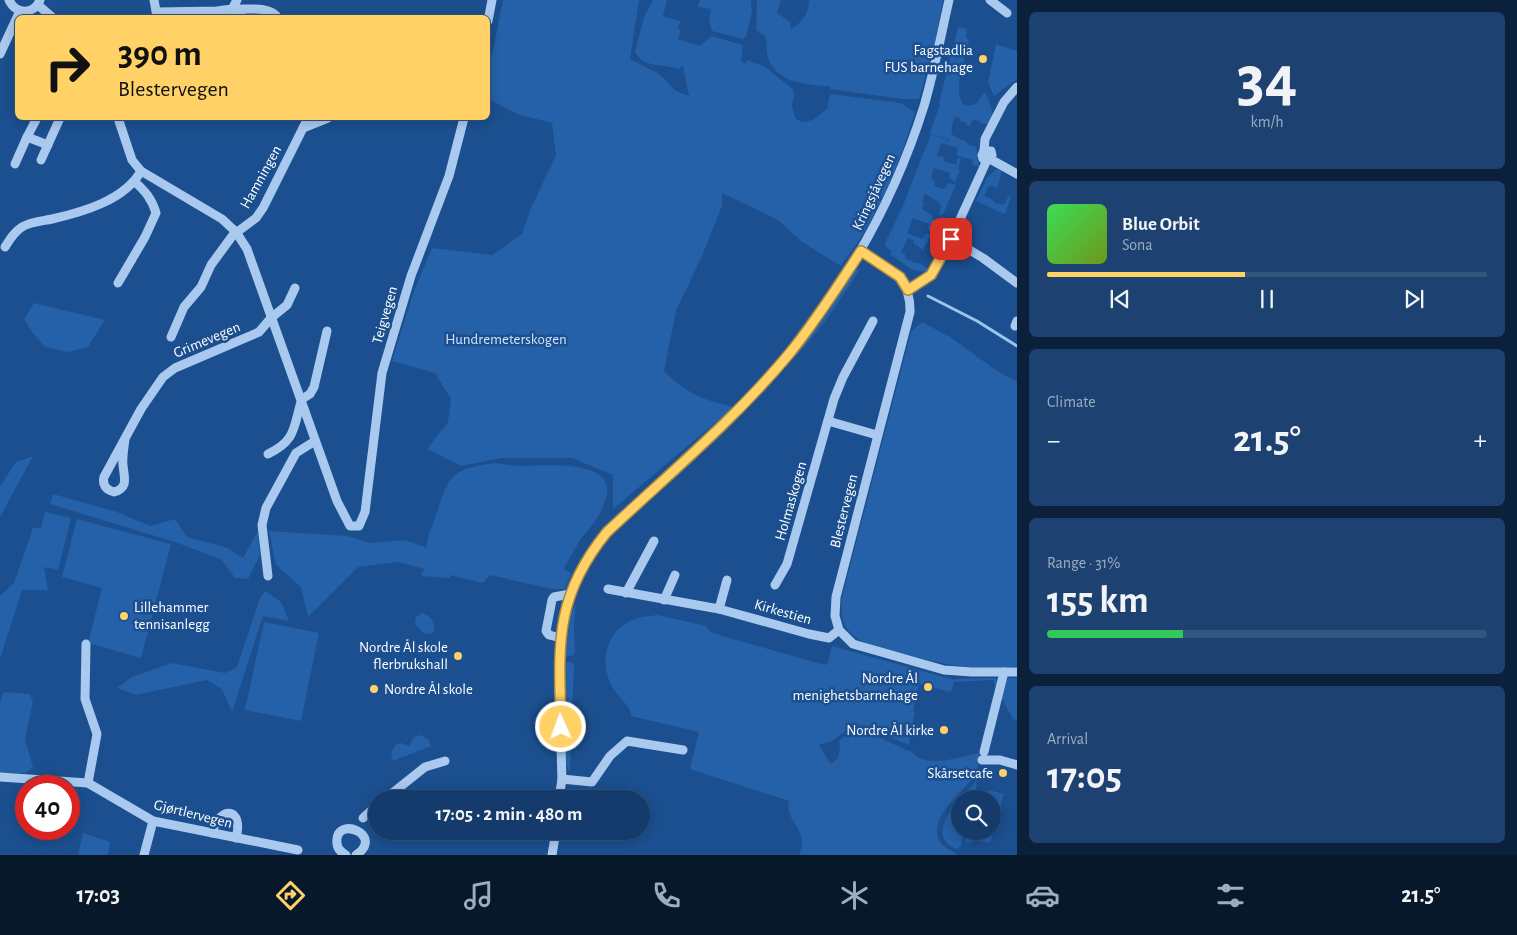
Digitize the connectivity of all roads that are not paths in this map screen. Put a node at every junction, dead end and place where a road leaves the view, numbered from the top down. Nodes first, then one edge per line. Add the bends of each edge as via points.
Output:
1 (9, 0) edge
2 (154, 0) edge
3 (237, 0) edge
4 (492, 0) edge
5 (949, 0) edge
6 (990, 0) edge
7 (39, 2) edge
8 (232, 9) junction
9 (20, 11) junction
10 (1007, 13) dead end
11 (180, 14) edge
12 (18, 15) edge
13 (50, 15) edge
14 (157, 15) edge
15 (240, 15) edge
16 (276, 15) edge
17 (489, 15) edge
18 (15, 22) edge
19 (0, 54) edge
20 (1017, 87) edge
21 (36, 120) edge
22 (59, 120) edge
23 (121, 120) edge
24 (307, 120) edge
25 (323, 120) edge
26 (463, 120) edge
27 (303, 128) junction
28 (27, 137) junction
29 (48, 145) junction
30 (988, 159) junction
31 (41, 160) dead end
32 (15, 164) dead end
33 (140, 171) junction
34 (1017, 174) edge
35 (135, 182) junction
36 (236, 232) junction
37 (951, 239) junction
38 (5, 247) dead end
39 (861, 251) junction
40 (118, 283) dead end
41 (1017, 283) edge
42 (295, 288) dead end
43 (908, 290) junction
44 (271, 318) junction
45 (874, 321) dead end
46 (327, 331) dead end
47 (171, 337) dead end
48 (302, 399) junction
49 (828, 421) junction
50 (877, 435) junction
51 (125, 439) junction
52 (315, 441) junction
53 (268, 454) dead end
54 (654, 541) dead end
55 (675, 575) dead end
56 (268, 576) dead end
57 (727, 580) dead end
58 (775, 585) dead end
59 (608, 589) dead end
60 (626, 592) junction
61 (570, 594) junction
62 (664, 600) junction
63 (719, 609) junction
64 (839, 630) junction
65 (561, 638) junction
66 (86, 644) dead end
67 (1004, 672) junction
68 (1017, 672) edge
69 (683, 750) dead end
70 (445, 760) dead end
71 (1017, 765) edge
72 (0, 778) edge
73 (562, 779) junction
74 (88, 783) junction
75 (396, 790) edge
76 (560, 790) edge
77 (368, 813) edge
78 (363, 818) dead end
79 (153, 821) junction
80 (212, 833) junction
81 (236, 838) junction
82 (554, 840) edge
83 (298, 850) dead end
84 (339, 853) edge
85 (144, 855) edge
86 (356, 855) edge
87 (552, 855) edge

1 - 9 street
2 - 14 street
3 - 8 street
4 - 17 street
5 - 39 street, Kringsjåvegen via 924,106 898,178
6 - 10 street
7 - 9 street via 32,10
7 - 13 street
8 - 11 street
8 - 15 street
8 - 16 street via 269,10
9 - 12 street
11 - 14 street
18 - 19 street
20 - 30 street via 1004,102 985,139 982,155 983,159
21 - 28 street
22 - 29 street
23 - 33 street via 132,160
24 - 27 street, Hamningen
25 - 27 street
26 - 52 street, Teigvegen via 449,176 411,276 382,373 365,512 359,526 350,526 337,501
27 - 36 street, Hamningen via 263,208 256,218
28 - 29 street
28 - 32 street
29 - 31 street
30 - 34 street
30 - 37 street
33 - 35 street
33 - 36 street via 222,219
35 - 38 street via 95,206 24,226
35 - 40 street via 153,202 156,213
36 - 44 street via 247,250
36 - 47 street, Hamningen via 211,265 202,287 184,307
37 - 41 street
37 - 43 street via 931,275
39 - 43 street via 900,277
39 - 61 street, Kringsjåvegen via 819,316 789,354 740,407 607,532 586,560
42 - 44 street, Grimevegen via 287,305
43 - 50 street, Blestervegen via 910,312
44 - 48 street
44 - 51 street, Grimevegen via 259,332 175,368 163,377
45 - 49 street, Holmaskogen via 843,378
46 - 48 street via 314,388
48 - 52 street
48 - 53 street via 291,436 279,449
49 - 50 street
49 - 58 street, Holmaskogen via 787,564
50 - 64 street, Blestervegen via 836,597 835,616
51 - 51 street, Grimevegen via 104,477 105,488 110,491 119,491 125,484
52 - 56 street via 296,453 266,508 262,525
54 - 60 street
55 - 62 street
57 - 63 street
59 - 60 street, Kirkestien
60 - 62 street, Kirkestien
61 - 65 street, Kringsjåvegen
61 - 65 street via 554,597 546,626 549,635
62 - 63 street, Kirkestien
63 - 64 street, Kirkestien via 829,638
64 - 67 street via 853,644 944,670
65 - 73 street, Kringsjåvegen
66 - 74 street via 85,699 97,734
67 - 68 street
67 - 71 street via 983,756
69 - 73 street via 628,741 610,756 592,782
70 - 75 street via 425,767
72 - 74 street, Gjørtlervegen
73 - 76 street, Kringsjåvegen
74 - 79 street, Gjørtlervegen
77 - 78 street
79 - 80 street, Gjørtlervegen
79 - 85 street
80 - 81 street, Gjørtlervegen
80 - 81 street via 223,814 234,814 239,830
81 - 83 street, Gjørtlervegen
82 - 87 street
84 - 86 street via 336,844 340,832 352,828 362,834 364,840 361,852

